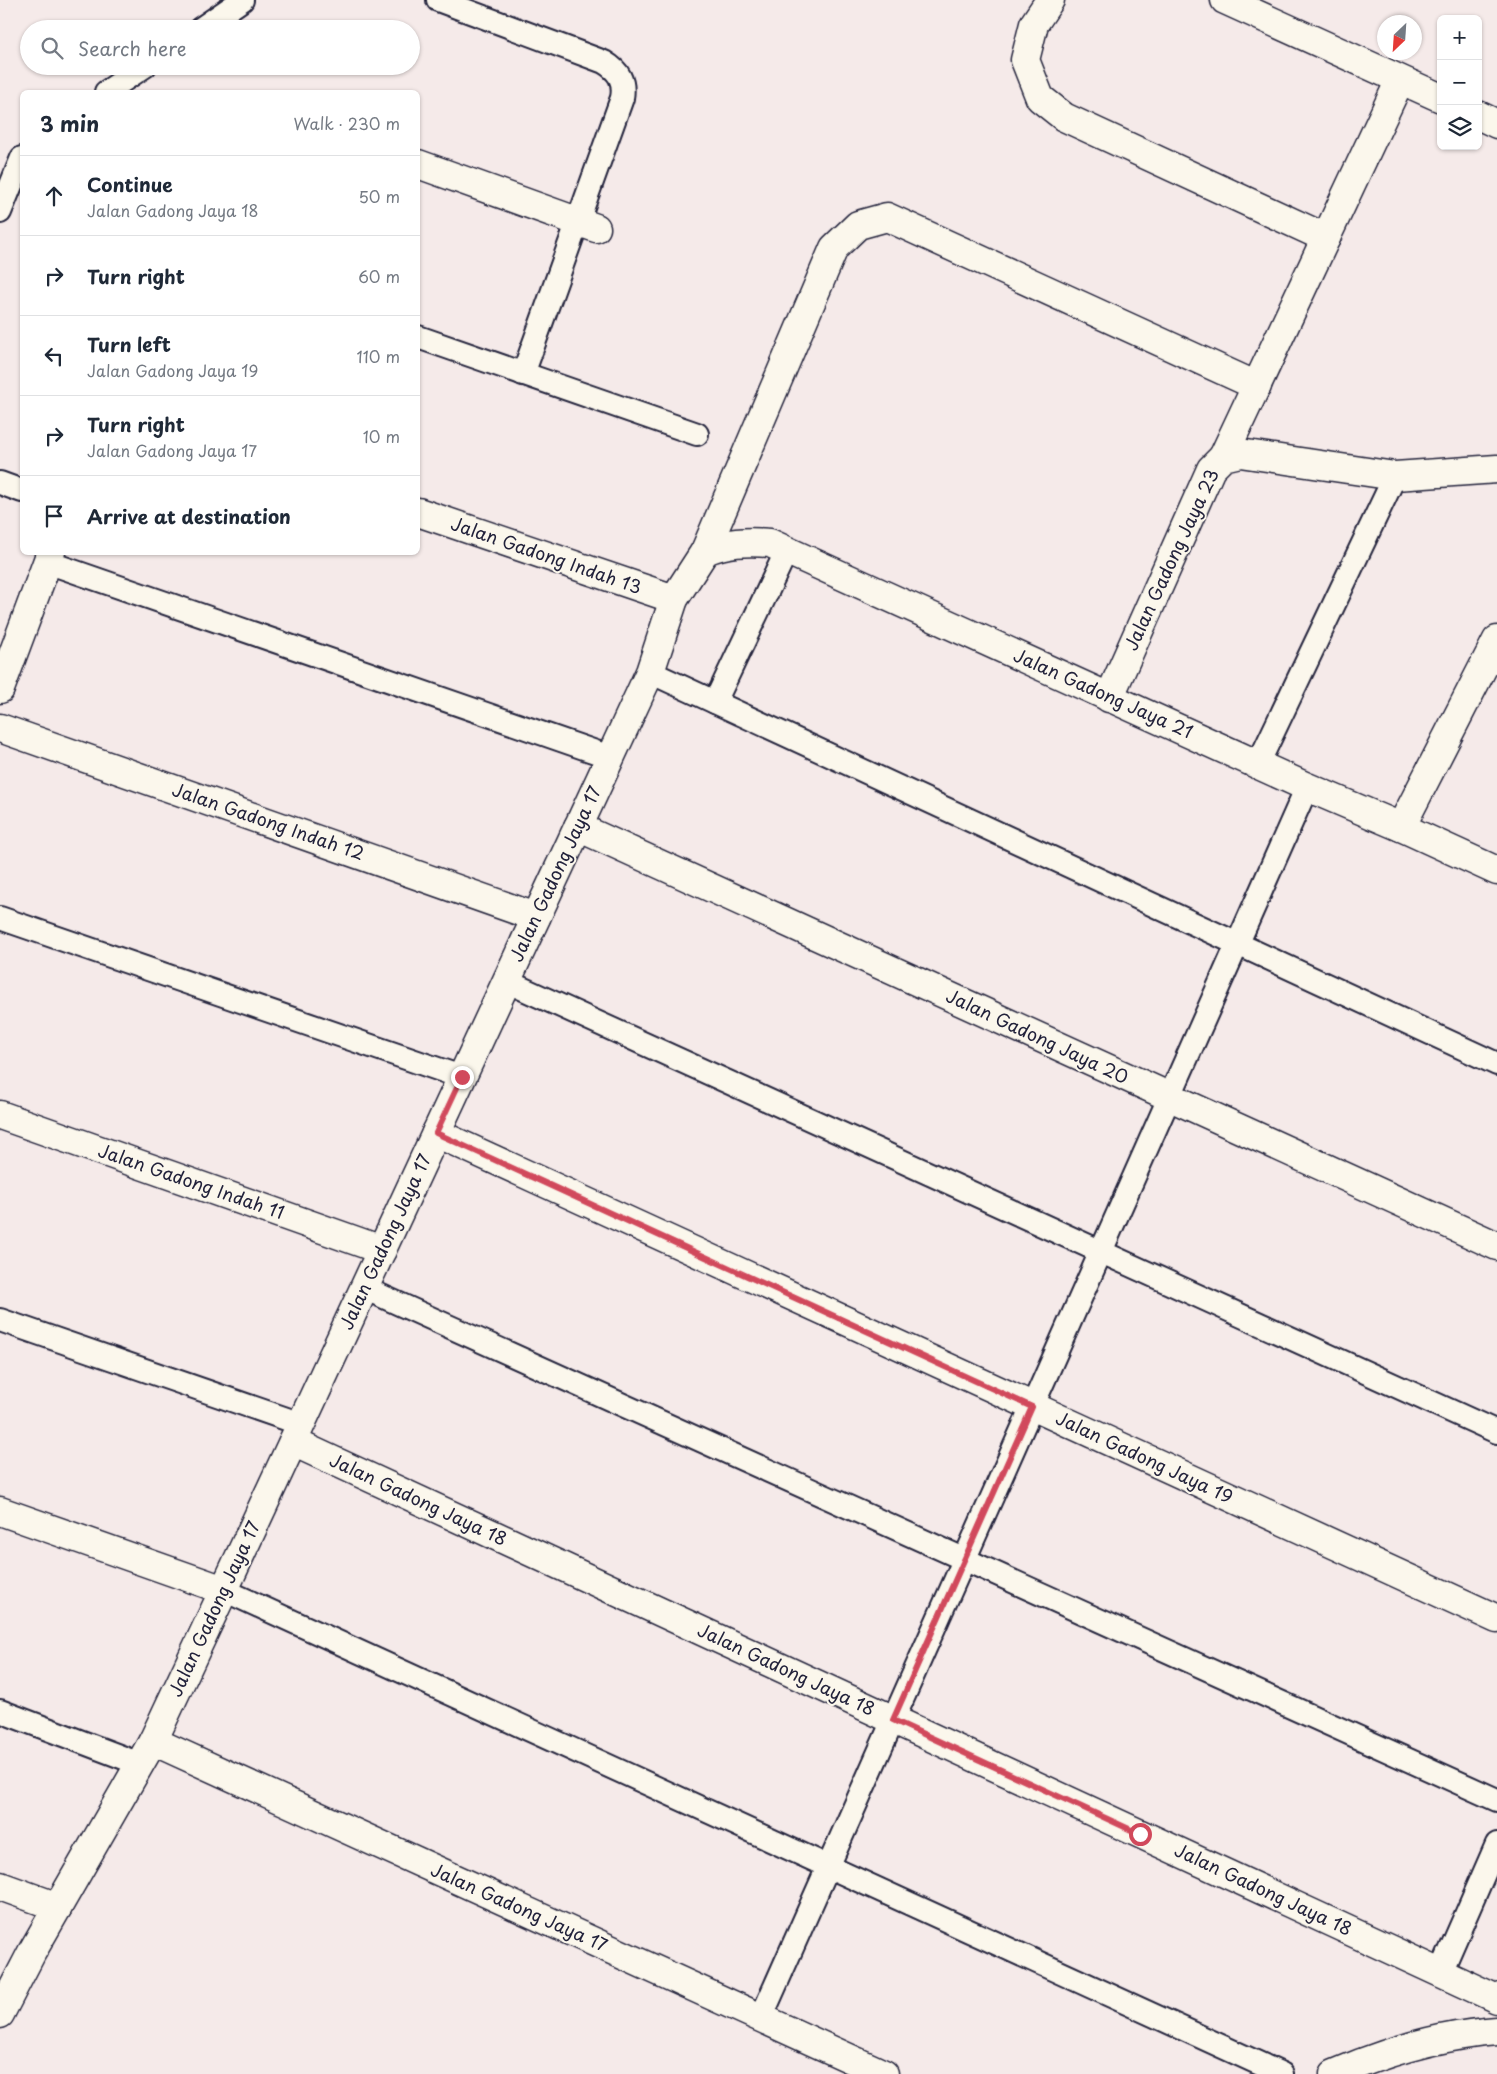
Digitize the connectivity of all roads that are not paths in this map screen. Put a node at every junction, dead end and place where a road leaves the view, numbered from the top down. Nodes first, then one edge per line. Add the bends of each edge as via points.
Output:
1 (242, 0) edge
2 (438, 0) edge
3 (1050, 0) edge
4 (1225, 0) edge
5 (213, 20) edge
6 (132, 75) edge
7 (1400, 80) junction
8 (109, 90) edge
9 (1437, 96) edge
10 (1482, 117) edge
11 (1497, 124) edge
12 (20, 165) edge
13 (420, 165) edge
14 (9, 206) edge
15 (587, 225) junction
16 (1326, 238) junction
17 (420, 337) edge
18 (523, 374) junction
19 (1257, 386) junction
20 (697, 434) dead end
21 (1223, 457) junction
22 (1497, 469) edge
23 (1395, 476) junction
24 (0, 483) edge
25 (20, 490) edge
26 (420, 513) edge
27 (787, 550) junction
28 (704, 551) junction
29 (49, 557) edge
30 (674, 599) junction
31 (1497, 640) edge
32 (650, 672) junction
33 (1489, 675) edge
34 (0, 689) edge
35 (1109, 698) junction
36 (715, 702) junction
37 (0, 728) edge
38 (610, 757) junction
39 (1258, 764) junction
40 (1307, 787) junction
41 (578, 827) junction
42 (1401, 827) junction
43 (1497, 871) edge
44 (536, 917) junction
45 (0, 918) edge
46 (1238, 944) junction
47 (506, 981) junction
48 (1497, 1064) edge
49 (462, 1077) junction
50 (1170, 1097) junction
51 (0, 1115) edge
52 (436, 1133) junction
53 (1497, 1246) edge
54 (382, 1250) junction
55 (1101, 1252) junction
56 (364, 1288) junction
57 (0, 1320) edge
58 (1032, 1407) junction
59 (1497, 1432) edge
60 (297, 1433) junction
61 (0, 1511) edge
62 (964, 1560) junction
63 (224, 1590) junction
64 (1497, 1620) edge
65 (0, 1711) edge
66 (893, 1720) junction
67 (146, 1753) junction
68 (1497, 1800) edge
69 (1497, 1844) edge
70 (827, 1867) junction
71 (0, 1886) edge
72 (58, 1907) junction
73 (1441, 1972) junction
74 (1497, 1999) edge
75 (0, 2014) edge
76 (761, 2018) junction
77 (1497, 2031) edge
78 (884, 2074) edge
79 (1282, 2074) edge
80 (1334, 2074) edge

1 - 5 lane
2 - 15 lane via 604,62 621,76 622,98
3 - 16 street via 1034,24 1025,60 1040,98 1064,117
4 - 7 street
6 - 8 lane
7 - 9 street
7 - 16 street
10 - 11 street
12 - 14 lane
13 - 15 street
15 - 18 lane
16 - 19 street
17 - 18 lane
18 - 20 lane
19 - 21 street
19 - 28 street, Jalan Gadong Jaya 17 via 887,218 858,225 834,248
21 - 23 street, Jalan Gadong Jaya 23 via 1240,453
21 - 35 street, Jalan Gadong Jaya 23 via 1211,469
22 - 23 street, Jalan Gadong Jaya 23
23 - 39 lane
24 - 25 lane
26 - 30 street, Jalan Gadong Indah 13
27 - 28 street, Jalan Gadong Jaya 21 via 770,543 746,541 721,544
27 - 35 street, Jalan Gadong Jaya 21
27 - 36 lane
28 - 30 street, Jalan Gadong Jaya 17
29 - 34 street
29 - 38 lane
30 - 32 street, Jalan Gadong Jaya 17
31 - 33 street
32 - 36 lane
32 - 38 street, Jalan Gadong Jaya 17
33 - 42 street
35 - 39 street, Jalan Gadong Jaya 21
36 - 46 lane
37 - 44 street, Jalan Gadong Indah 12
38 - 41 street, Jalan Gadong Jaya 17
39 - 40 street, Jalan Gadong Jaya 21
40 - 42 street, Jalan Gadong Jaya 21
40 - 46 lane
41 - 44 street, Jalan Gadong Jaya 17
41 - 50 street, Jalan Gadong Jaya 20
42 - 43 street, Jalan Gadong Jaya 21
44 - 47 street, Jalan Gadong Jaya 17
45 - 49 lane
46 - 48 lane
46 - 50 lane
47 - 49 street, Jalan Gadong Jaya 17
47 - 55 lane
49 - 52 street, Jalan Gadong Jaya 17
50 - 53 street, Jalan Gadong Jaya 20
50 - 55 lane
51 - 54 street, Jalan Gadong Indah 11
52 - 54 street, Jalan Gadong Jaya 17
52 - 58 street, Jalan Gadong Jaya 19
54 - 56 street, Jalan Gadong Jaya 17
55 - 58 lane
55 - 59 lane
56 - 60 street, Jalan Gadong Jaya 17
56 - 62 lane
57 - 60 lane
58 - 62 lane
58 - 64 street, Jalan Gadong Jaya 19
60 - 63 street, Jalan Gadong Jaya 17
60 - 66 street, Jalan Gadong Jaya 18
61 - 63 street
62 - 66 lane
62 - 68 lane
63 - 67 street, Jalan Gadong Jaya 17
63 - 70 lane
65 - 67 lane
66 - 70 lane
66 - 73 street, Jalan Gadong Jaya 18
67 - 72 street, Jalan Gadong Jaya 17
67 - 76 street, Jalan Gadong Jaya 17
69 - 73 lane
70 - 76 lane
70 - 79 lane
71 - 72 street
72 - 75 street, Jalan Gadong Jaya 17
73 - 74 street, Jalan Gadong Jaya 18
76 - 78 street, Jalan Gadong Jaya 17
77 - 80 street via 1408,2048

